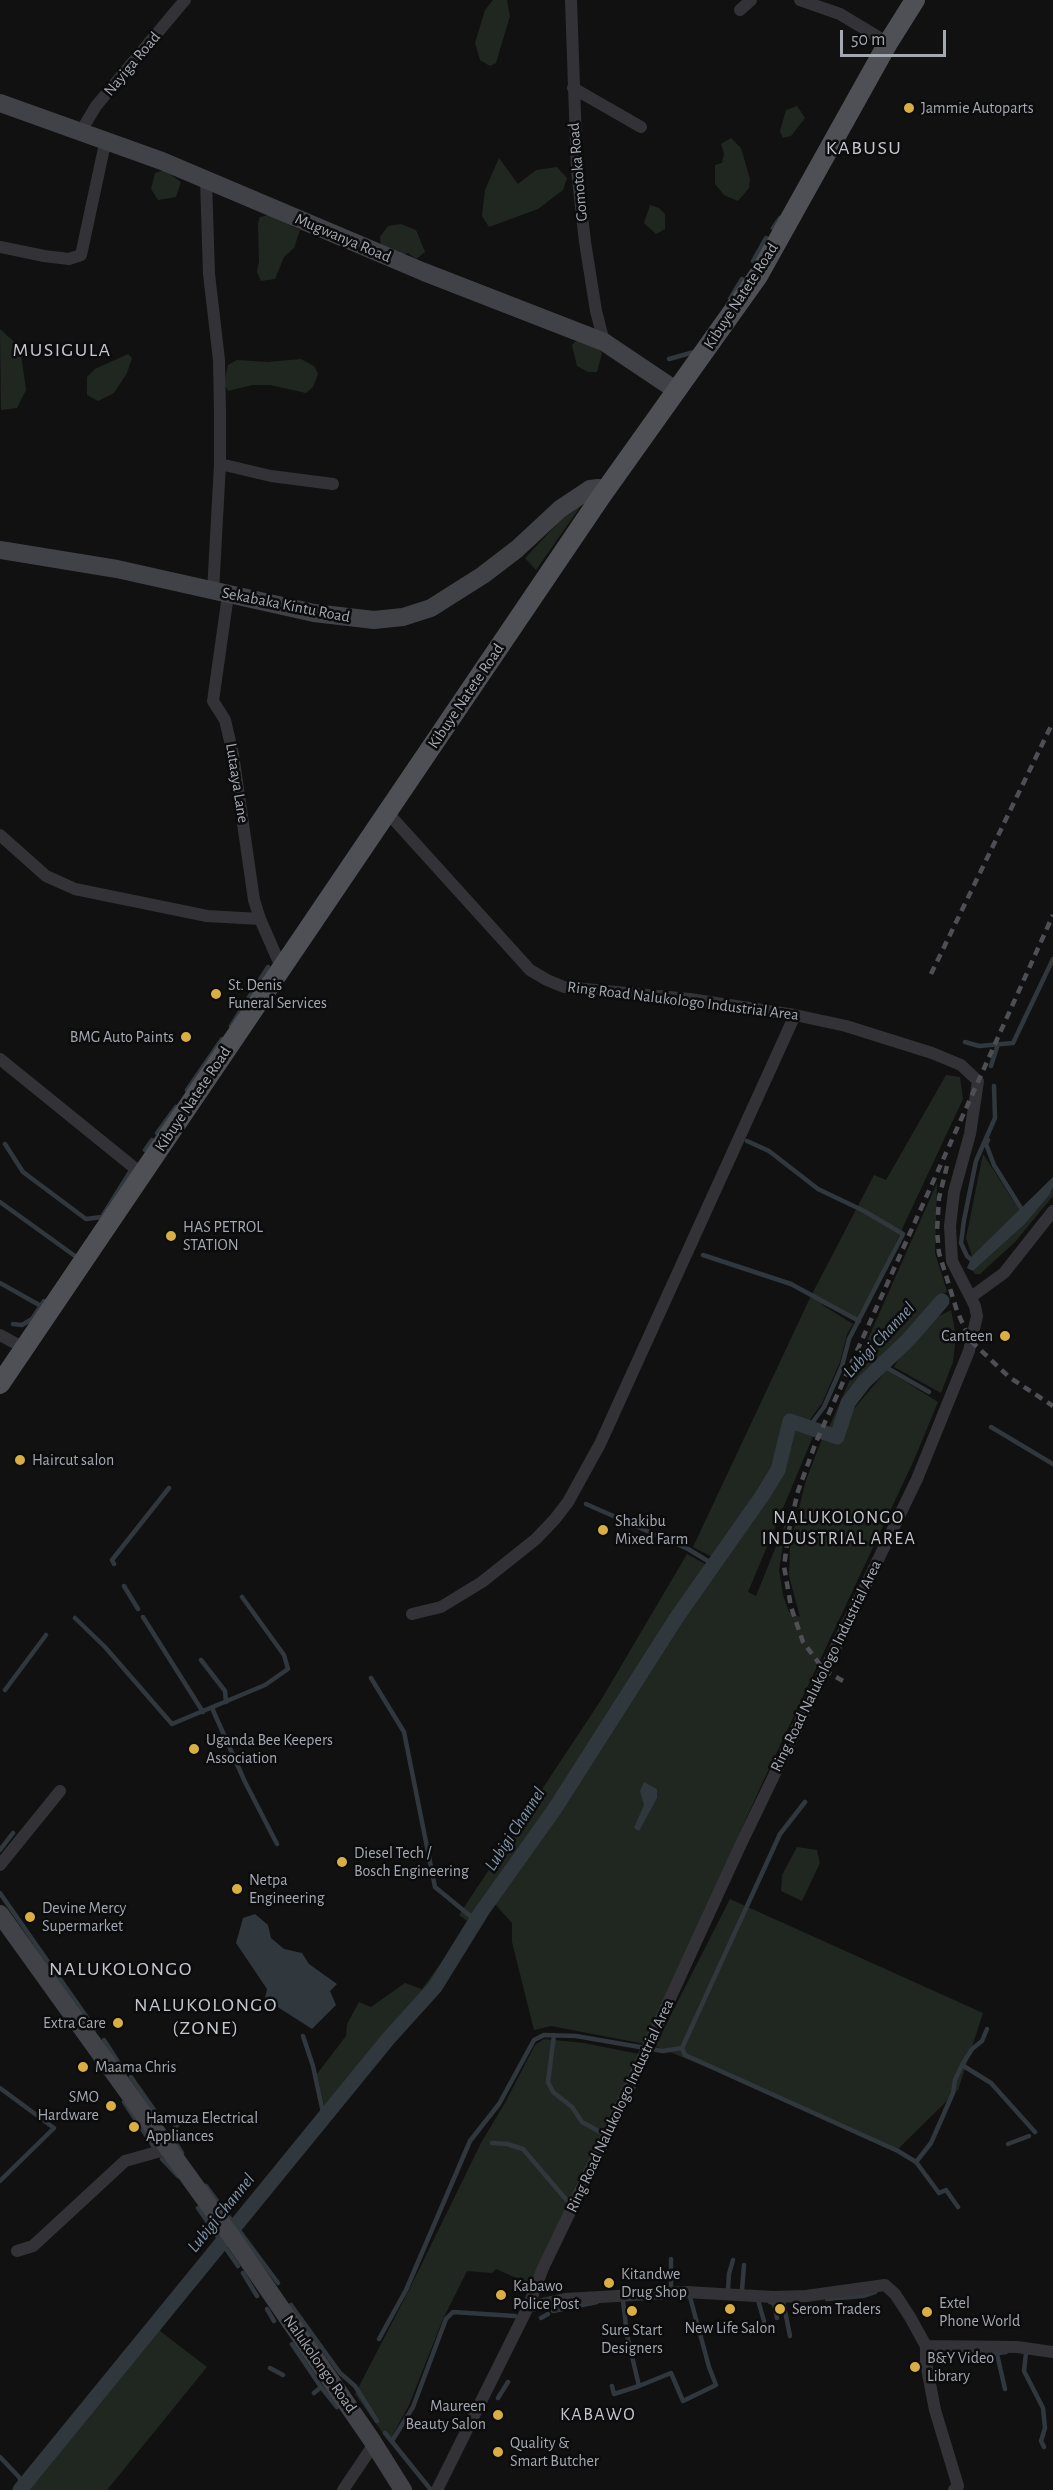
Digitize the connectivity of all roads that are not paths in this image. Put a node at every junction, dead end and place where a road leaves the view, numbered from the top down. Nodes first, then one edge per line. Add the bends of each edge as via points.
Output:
1 (185, 0) edge
2 (571, 0) edge
3 (751, 0) edge
4 (800, 0) edge
5 (915, 0) edge
6 (740, 10) dead end
7 (888, 43) junction
8 (573, 88) junction
9 (0, 103) edge
10 (641, 128) dead end
11 (81, 130) junction
12 (106, 139) junction
13 (206, 180) junction
14 (0, 246) edge
15 (604, 342) junction
16 (677, 391) junction
17 (220, 464) junction
18 (333, 484) dead end
19 (602, 495) junction
20 (0, 550) edge
21 (221, 593) junction
22 (387, 812) junction
23 (0, 835) edge
24 (260, 919) junction
25 (282, 969) junction
26 (795, 1015) junction
27 (0, 1059) edge
28 (142, 1174) junction
29 (1053, 1211) edge
30 (971, 1297) junction
31 (0, 1335) edge
32 (24, 1348) junction
33 (0, 1383) edge
34 (412, 1614) dead end
35 (60, 1791) dead end
36 (0, 1865) edge
37 (0, 1914) edge
38 (168, 2149) junction
39 (17, 2251) dead end
40 (528, 2307) junction
41 (926, 2346) junction
42 (1053, 2352) edge
43 (374, 2444) junction
44 (343, 2490) edge
45 (403, 2490) edge
46 (437, 2490) edge
47 (954, 2490) edge

1 - 11 street, Nayiga Road via 96,106
2 - 8 street, Gomotoka Road
3 - 6 street
4 - 7 street via 840,14
5 - 7 main road, Kibuye Natete Road
7 - 16 main road, Kibuye Natete Road via 758,276
8 - 10 street
8 - 15 street, Gomotoka Road via 582,219
9 - 11 street, Mugwanya Road
11 - 12 street, Mugwanya Road
12 - 13 street, Mugwanya Road
12 - 14 street via 81,255 69,259
13 - 15 street, Mugwanya Road via 424,272
13 - 17 street, Lutaaya Lane via 209,274 219,360
15 - 16 street, Mugwanya Road
16 - 19 main road, Kibuye Natete Road
17 - 18 street
17 - 21 street, Lutaaya Lane
19 - 21 street, Sekabaka Kintu Road via 593,487 560,509 483,575 431,608 403,617 346,618
19 - 22 main road, Kibuye Natete Road
20 - 21 street, Sekabaka Kintu Road via 117,569
21 - 24 street, Lutaaya Lane via 213,701 225,720 233,754
22 - 25 main road, Kibuye Natete Road
22 - 26 street, Ring Road Nalukologo Industrial Area via 530,970 547,980 578,989 690,999
23 - 24 street via 46,876 75,889 207,916
24 - 25 street, Lutaaya Lane
25 - 28 main road, Kibuye Natete Road
26 - 30 street, Ring Road Nalukologo Industrial Area via 919,1048 961,1065 978,1081 950,1226 952,1261
26 - 34 street via 600,1444 568,1502 536,1539 482,1582 441,1607
27 - 28 street
28 - 32 main road, Kibuye Natete Road
29 - 30 street via 1004,1272
30 - 40 street, Ring Road Nalukologo Industrial Area via 976,1316 969,1351 917,1479 765,1794
31 - 32 street
32 - 33 main road, Kibuye Natete Road
35 - 36 street
37 - 38 street, Nalukolongo Road
38 - 39 street via 125,2161 40,2240
38 - 43 street, Nalukolongo Road
40 - 41 street via 565,2299 686,2292 773,2298 806,2296 885,2285 895,2294
40 - 46 street, Ring Road Nalukologo Industrial Area
41 - 42 street via 1017,2347
41 - 47 street via 935,2410 958,2486
43 - 44 street
43 - 45 street, Nalukolongo Road

